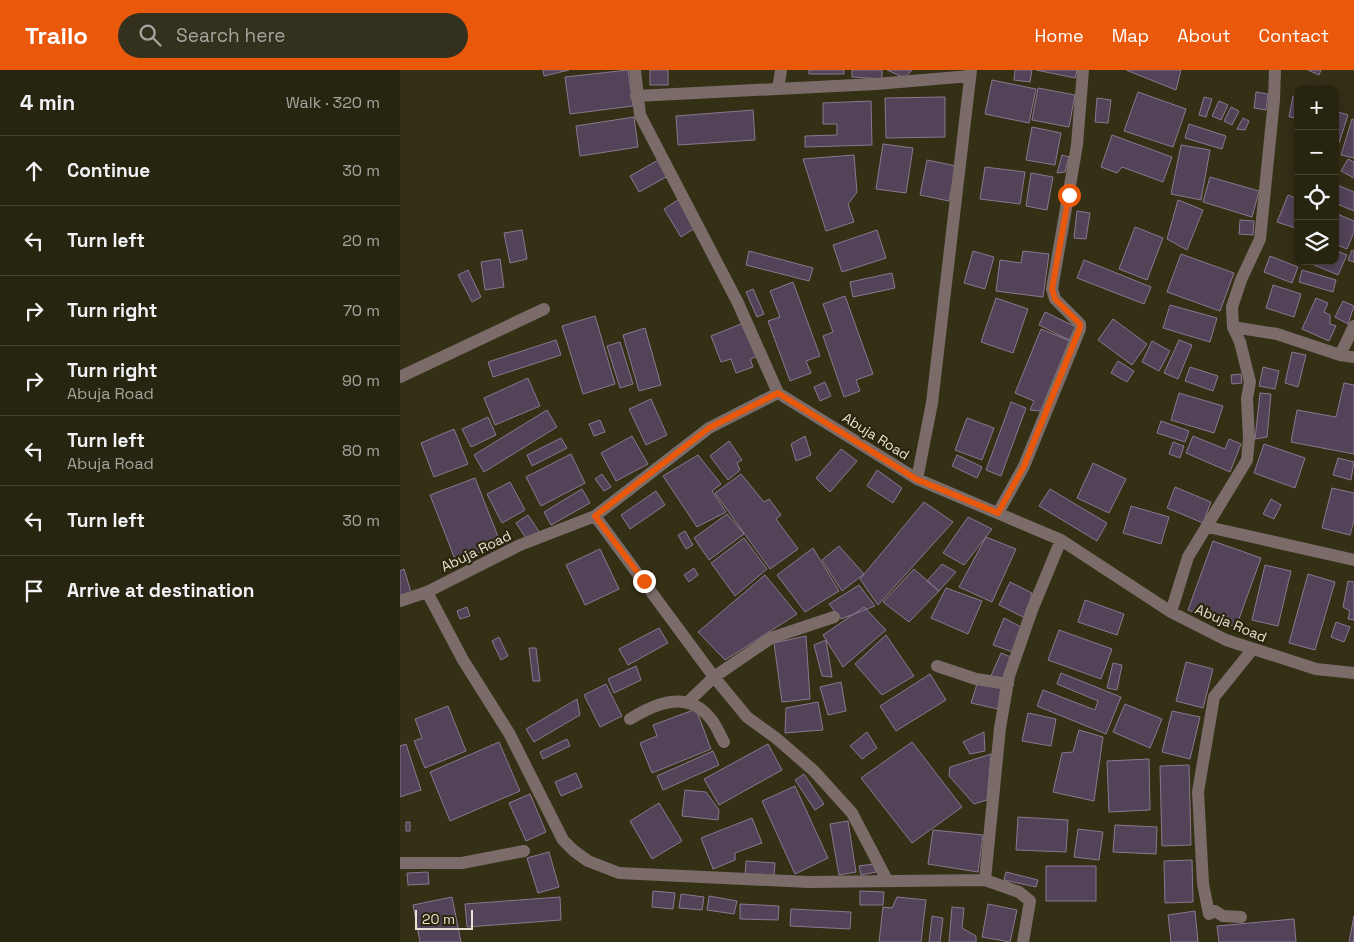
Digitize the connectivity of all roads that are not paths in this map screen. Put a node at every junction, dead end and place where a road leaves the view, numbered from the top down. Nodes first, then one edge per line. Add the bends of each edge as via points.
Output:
1 (635, 70) edge
2 (781, 70) edge
3 (1083, 70) edge
4 (1275, 70) edge
5 (970, 73) edge
6 (778, 89) junction
7 (636, 96) junction
8 (544, 309) dead end
9 (1354, 326) edge
10 (1233, 327) junction
11 (1340, 355) junction
12 (1354, 357) edge
13 (400, 377) edge
14 (778, 393) junction
15 (916, 479) junction
16 (998, 513) junction
17 (595, 516) junction
18 (1208, 527) junction
19 (1061, 540) junction
20 (1354, 560) edge
21 (427, 592) junction
22 (400, 601) edge
23 (1171, 612) junction
24 (834, 617) dead end
25 (1252, 650) junction
26 (937, 666) dead end
27 (1354, 673) edge
28 (714, 677) junction
29 (1008, 684) junction
30 (689, 701) junction
31 (630, 719) dead end
32 (724, 742) dead end
33 (524, 851) dead end
34 (400, 863) edge
35 (887, 880) junction
36 (985, 880) junction
37 (1241, 917) dead end
38 (1023, 942) edge

1 - 7 street
2 - 6 street
3 - 16 street via 1077,145 1052,289 1055,299 1080,324 1080,328 1024,466
4 - 10 street via 1260,239 1232,307
5 - 6 street
5 - 15 street via 932,403
6 - 7 street
7 - 14 street via 640,115 738,303
8 - 13 street
9 - 11 street
10 - 11 street via 1277,334
10 - 18 street via 1250,382 1247,460
11 - 12 street
14 - 15 street, Abuja Road
14 - 17 street, Abuja Road via 709,428
15 - 16 street, Abuja Road
16 - 19 street, Abuja Road
17 - 21 street, Abuja Road via 520,545
17 - 28 street
18 - 20 street
18 - 23 street via 1188,557
19 - 23 street, Abuja Road
19 - 29 street via 1032,610
21 - 22 street, Abuja Road
21 - 35 street via 463,660 509,733 563,840 588,861 619,872 800,882
23 - 25 street, Abuja Road
24 - 28 street via 771,638
25 - 27 street, Abuja Road via 1316,669
25 - 37 street via 1214,697 1198,792 1202,884 1209,914 1215,911 1223,916
26 - 29 street via 976,679
28 - 30 street
28 - 35 street via 748,717 814,771 852,813
29 - 36 street via 1000,728
30 - 31 street via 650,707
30 - 32 street via 710,718
33 - 34 street via 462,864
35 - 36 street
36 - 38 street via 1019,892 1030,901

